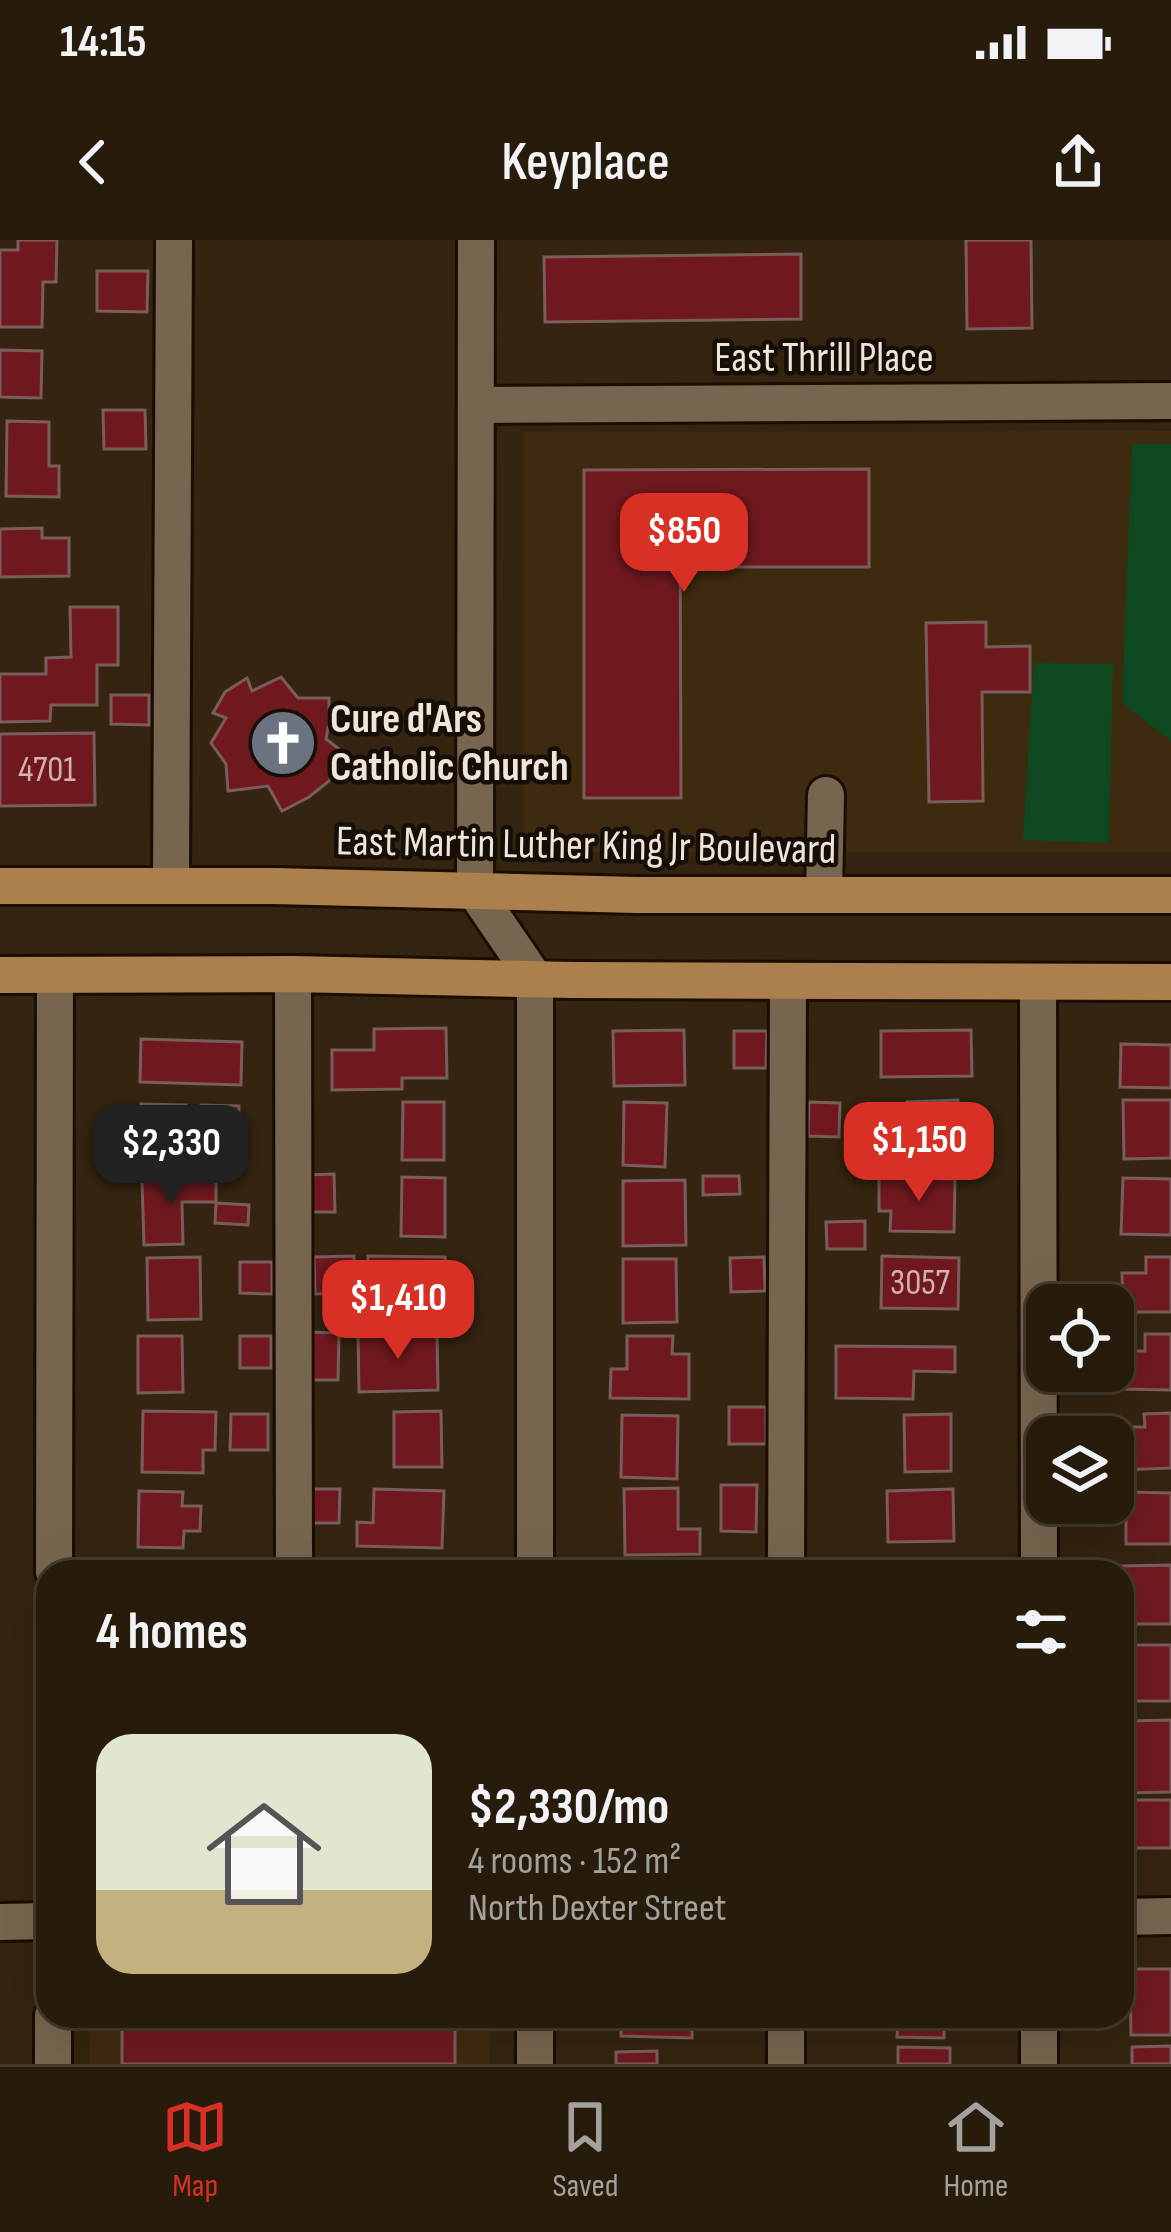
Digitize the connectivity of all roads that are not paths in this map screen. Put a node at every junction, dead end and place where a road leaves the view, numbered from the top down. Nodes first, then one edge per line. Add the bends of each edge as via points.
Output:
1 (174, 240) edge
2 (476, 240) edge
3 (1171, 401) edge
4 (477, 422) junction
5 (826, 795) dead end
6 (0, 886) edge
7 (171, 886) junction
8 (475, 891) junction
9 (824, 895) junction
10 (1171, 895) edge
11 (293, 974) junction
12 (0, 975) edge
13 (535, 979) junction
14 (788, 981) junction
15 (1038, 982) junction
16 (1171, 982) edge
17 (55, 992) junction
18 (54, 1560) edge
19 (294, 1560) edge
20 (535, 1560) edge
21 (786, 1560) edge
22 (1039, 1560) edge
23 (1171, 1916) edge
24 (1134, 1917) edge
25 (36, 1921) edge
26 (0, 1922) edge
27 (53, 2028) edge
28 (535, 2028) edge
29 (786, 2028) edge
30 (1039, 2028) edge
31 (53, 2064) edge
32 (535, 2064) edge
33 (786, 2064) edge
34 (1039, 2064) edge

1 - 7 street
2 - 4 street
3 - 4 street, East Thrill Place
4 - 8 street
5 - 9 street
6 - 7 main road, East Martin Luther King Jr Boulevard
7 - 8 main road, East Martin Luther King Jr Boulevard
8 - 9 main road, East Martin Luther King Jr Boulevard
8 - 13 street
9 - 10 main road, East Martin Luther King Jr Boulevard
11 - 13 main road
11 - 17 main road
11 - 19 street
12 - 17 main road
13 - 14 main road
13 - 20 street
14 - 15 main road
14 - 21 street
15 - 16 main road
15 - 22 street
17 - 18 street
23 - 24 street
25 - 26 street
27 - 31 street
28 - 32 street
29 - 33 street
30 - 34 street

